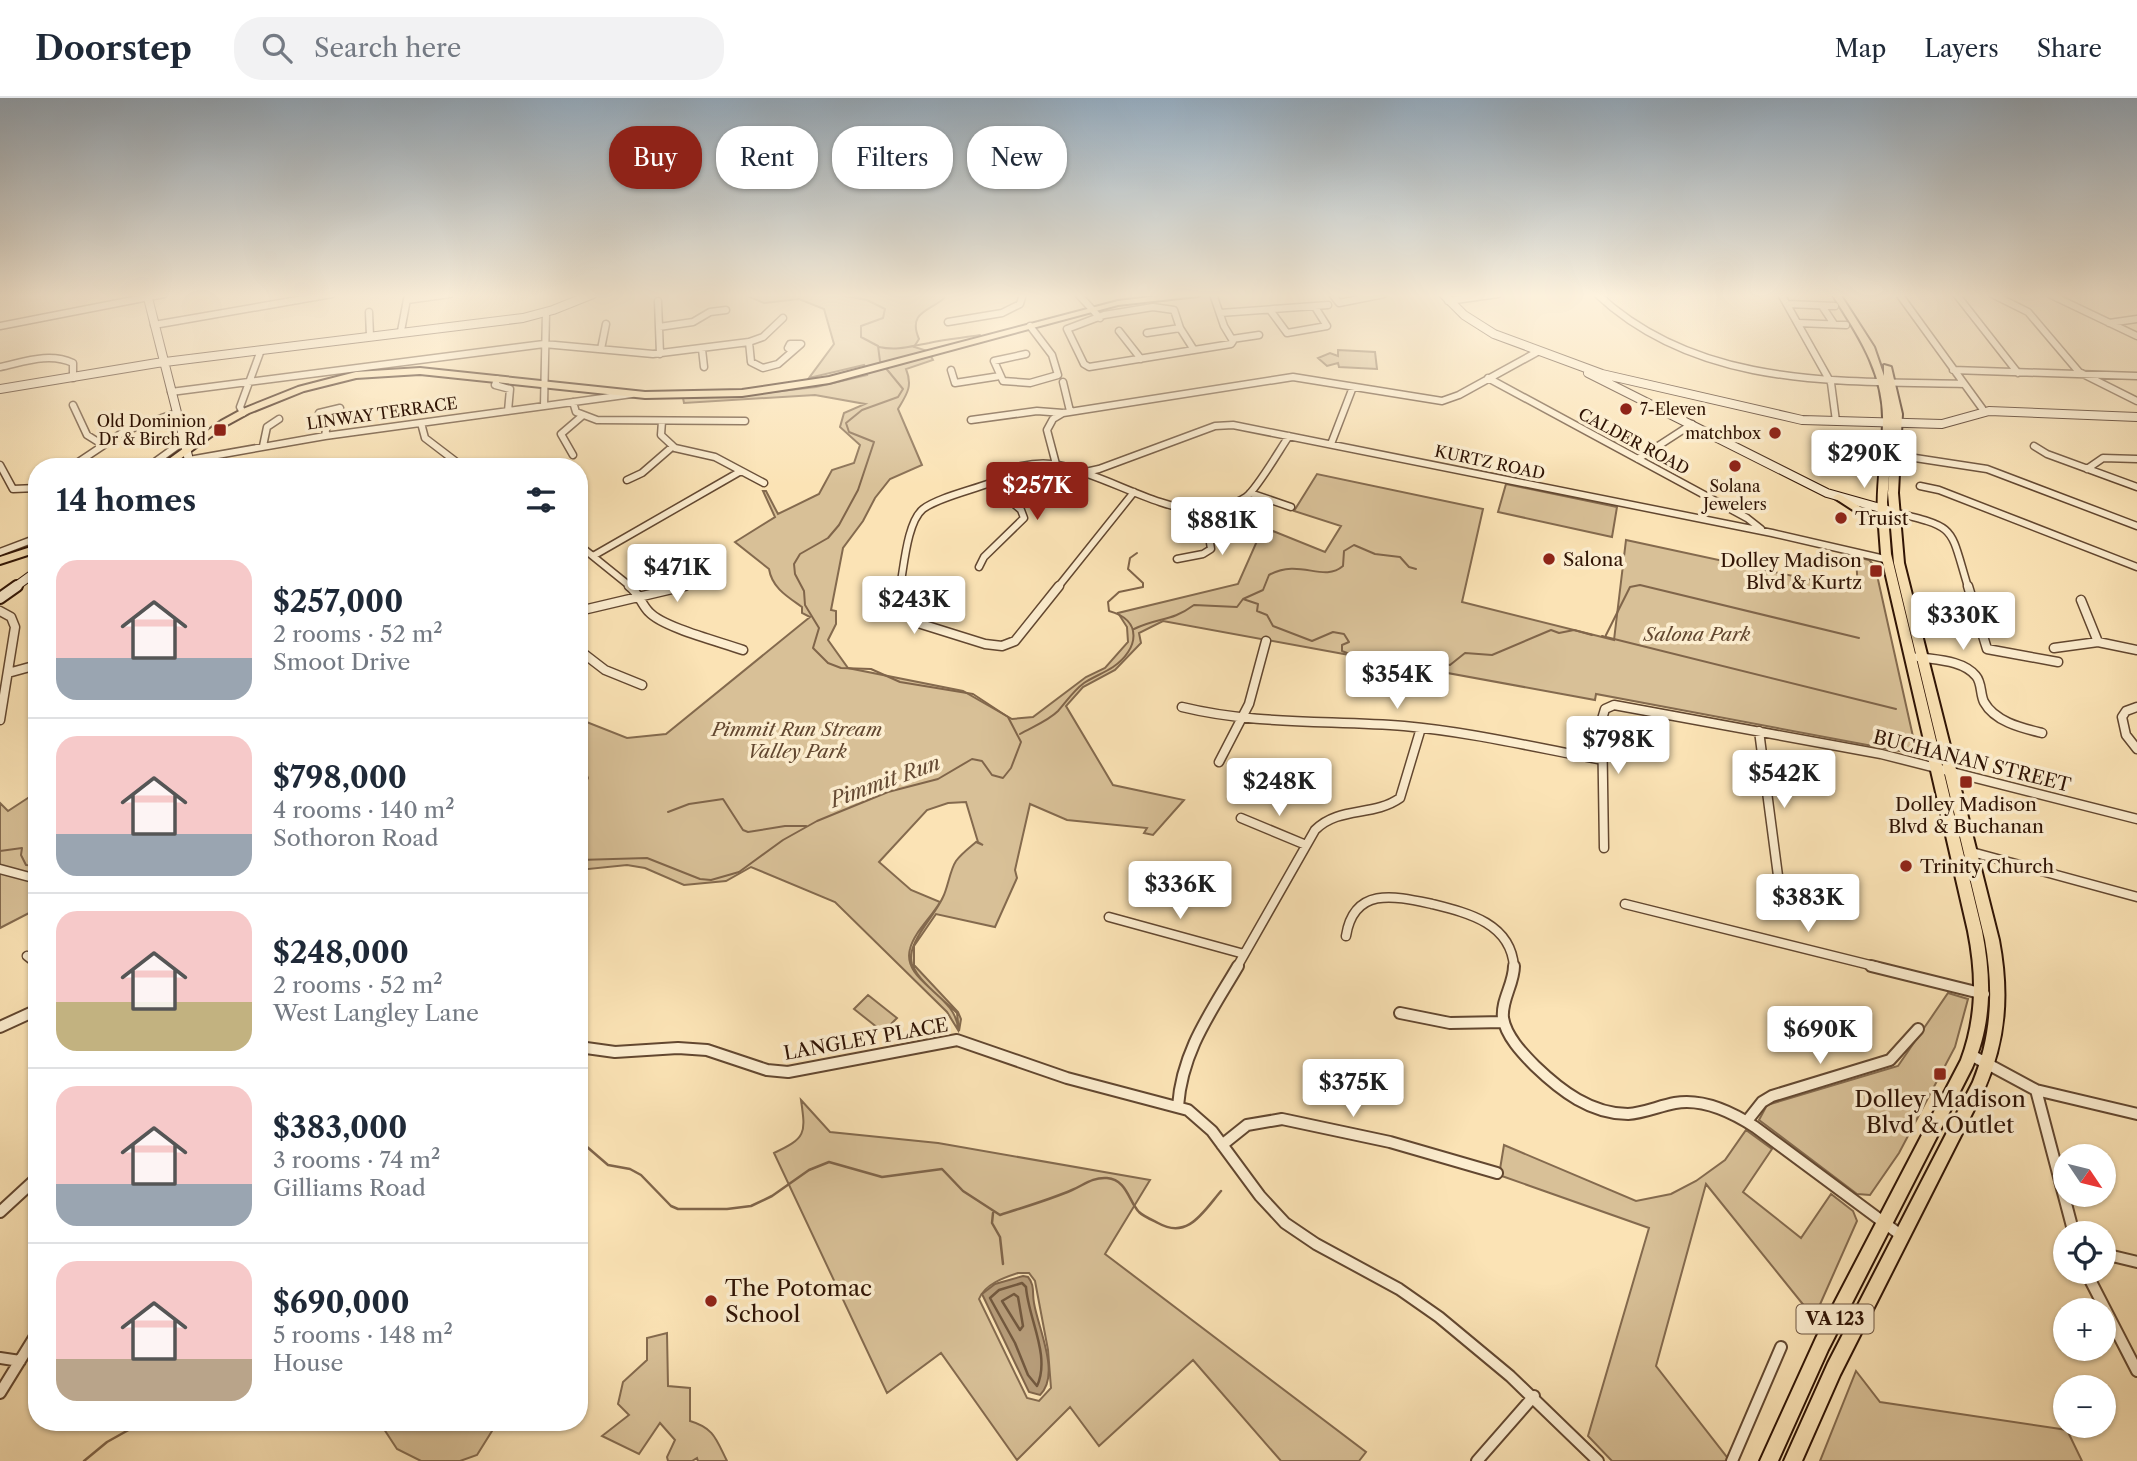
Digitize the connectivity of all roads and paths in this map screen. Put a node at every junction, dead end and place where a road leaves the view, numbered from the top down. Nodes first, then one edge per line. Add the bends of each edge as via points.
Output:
1 (162, 358) edge
2 (199, 358) edge
3 (258, 358) edge
4 (449, 358) edge
5 (544, 358) edge
6 (703, 358) edge
7 (751, 358) edge
8 (784, 358) edge
9 (913, 358) edge
10 (1010, 358) edge
11 (1052, 358) edge
12 (1081, 358) edge
13 (1128, 358) edge
14 (1149, 358) edge
15 (1527, 358) edge
16 (1557, 358) edge
17 (1707, 358) edge
18 (1818, 358) edge
19 (1875, 358) edge
20 (1881, 358) edge
21 (1944, 358) edge
22 (2006, 358) edge
23 (2067, 358) edge
24 (1141, 359) joint
25 (1129, 361) junction
26 (163, 362) junction
27 (1580, 366) junction
28 (0, 367) edge
29 (704, 367) dead end
30 (370, 369) junction
31 (951, 370) dead end
32 (1953, 370) junction
33 (2018, 373) junction
34 (1000, 376) junction
35 (2086, 376) junction
36 (2137, 376) edge
37 (73, 378) junction
38 (1488, 378) junction
39 (497, 379) junction
40 (1829, 379) junction
41 (250, 380) junction
42 (1887, 381) junction
43 (1063, 382) dead end
44 (544, 384) junction
45 (1637, 384) junction
46 (1964, 384) junction
47 (1353, 387) junction
48 (0, 389) edge
49 (171, 392) junction
50 (635, 394) junction
51 (1633, 395) junction
52 (2137, 401) edge
53 (573, 402) junction
54 (73, 405) dead end
55 (544, 406) junction
56 (340, 408) dead end
57 (508, 411) junction
58 (1984, 411) junction
59 (329, 412) junction
60 (1066, 412) junction
61 (176, 413) junction
62 (243, 413) junction
63 (319, 413) dead end
64 (582, 416) junction
65 (2137, 417) edge
66 (279, 419) dead end
67 (971, 420) dead end
68 (662, 421) junction
69 (745, 421) dead end
70 (1836, 421) junction
71 (1893, 422) junction
72 (421, 423) junction
73 (1692, 424) junction
74 (325, 436) junction
75 (1289, 436) junction
76 (1331, 444) junction
77 (103, 445) junction
78 (263, 446) junction
79 (2034, 446) dead end
80 (672, 447) junction
81 (186, 450) junction
82 (1890, 454) junction
83 (573, 455) dead end
84 (84, 458) edge
85 (168, 458) edge
86 (175, 458) edge
87 (182, 458) edge
88 (199, 458) edge
89 (451, 458) edge
90 (1638, 459) junction
91 (2137, 459) edge
92 (1056, 464) junction
93 (0, 465) edge
94 (2087, 469) junction
95 (741, 471) junction
96 (1081, 473) junction
97 (627, 481) dead end
98 (764, 483) dead end
99 (990, 483) junction
100 (1920, 486) dead end
101 (2137, 487) edge
102 (28, 488) edge
103 (1134, 492) junction
104 (1250, 493) junction
105 (1838, 497) junction
106 (1291, 507) dead end
107 (1882, 509) junction
108 (1205, 511) junction
109 (1894, 512) junction
110 (1883, 525) junction
111 (2137, 526) edge
112 (1763, 531) junction
113 (28, 541) edge
114 (28, 551) edge
115 (0, 552) edge
116 (588, 552) edge
117 (593, 556) junction
118 (1177, 559) dead end
119 (1886, 559) junction
120 (0, 561) edge
121 (1899, 562) junction
122 (979, 567) dead end
123 (2137, 567) edge
124 (28, 578) edge
125 (702, 578) dead end
126 (641, 597) junction
127 (0, 598) edge
128 (2081, 600) dead end
129 (588, 609) edge
130 (0, 611) edge
131 (1266, 642) dead end
132 (2098, 642) junction
133 (2054, 648) dead end
134 (743, 650) dead end
135 (2137, 650) edge
136 (588, 657) edge
137 (1916, 658) junction
138 (2058, 662) dead end
139 (28, 668) edge
140 (8, 673) junction
141 (642, 685) dead end
142 (1182, 707) dead end
143 (2137, 707) edge
144 (0, 720) edge
145 (1245, 720) junction
146 (1421, 728) junction
147 (1759, 731) junction
148 (2042, 733) dead end
149 (2137, 748) edge
150 (1603, 760) junction
151 (1219, 762) dead end
152 (1936, 768) junction
153 (1950, 771) junction
154 (1241, 818) dead end
155 (2137, 819) edge
156 (1306, 845) junction
157 (1604, 848) dead end
158 (1955, 848) junction
159 (1970, 851) junction
160 (0, 869) edge
161 (28, 877) edge
162 (1780, 891) dead end
163 (2137, 897) edge
164 (1625, 904) dead end
165 (1109, 917) dead end
166 (1346, 936) dead end
167 (1244, 954) junction
168 (1984, 994) junction
169 (1400, 1013) dead end
170 (28, 1014) edge
171 (1504, 1022) junction
172 (0, 1027) edge
173 (1918, 1029) dead end
174 (588, 1048) edge
175 (1971, 1055) junction
176 (1988, 1064) junction
177 (2036, 1090) junction
178 (1178, 1107) junction
179 (2137, 1114) edge
180 (1747, 1121) junction
181 (1222, 1145) junction
182 (1497, 1173) dead end
183 (28, 1186) edge
184 (0, 1212) edge
185 (2071, 1221) edge
186 (1884, 1223) junction
187 (1902, 1236) junction
188 (2116, 1257) edge
189 (2137, 1262) edge
190 (2093, 1284) edge
191 (28, 1348) edge
192 (1781, 1348) dead end
193 (0, 1358) edge
194 (20, 1361) junction
195 (2137, 1371) edge
196 (0, 1394) edge
197 (1534, 1396) junction
198 (1477, 1461) edge
199 (1598, 1461) edge
200 (1732, 1461) edge
201 (1769, 1461) edge
202 (1793, 1461) edge

1 - 26 street
2 - 26 street
3 - 41 street
4 - 30 street
5 - 44 street
6 - 29 street
7 - 8 street via 763,368
9 - 50 main road via 811,384 753,392
10 - 34 street via 994,361
11 - 34 street via 1058,375 1050,379 1013,385
12 - 25 street via 1093,366
13 - 25 street
14 - 24 street
15 - 38 street
16 - 27 street
17 - 40 street via 1784,377
18 - 40 street
19 - 42 main road, VA 123
20 - 42 main road, VA 123
21 - 32 street
22 - 33 street
23 - 35 street
24 - 25 street
26 - 37 street
26 - 49 street
27 - 45 street
27 - 51 street
28 - 37 street via 61,358 73,363
30 - 39 main road
30 - 41 street
30 - 62 main road via 301,389
31 - 34 street via 955,383
32 - 33 street
32 - 46 street
33 - 35 street
35 - 36 street
35 - 52 street
37 - 48 street
38 - 47 street via 1453,398 1436,401
38 - 90 street, CALDER ROAD
39 - 44 main road
39 - 57 street via 495,385 510,389
40 - 42 street
40 - 70 street
41 - 49 street
41 - 62 street via 240,407
42 - 46 street
42 - 71 main road, VA 123
43 - 60 street
44 - 50 main road
44 - 55 street
45 - 51 street
45 - 70 street via 1802,420
46 - 58 street
47 - 60 street via 1293,377
47 - 76 street
49 - 61 street
50 - 53 street, LINWAY TERRACE
51 - 73 street
53 - 55 street, LINWAY TERRACE
53 - 64 street
54 - 77 street via 85,435
55 - 57 street, LINWAY TERRACE
56 - 59 street
57 - 72 street, LINWAY TERRACE
58 - 65 street
58 - 71 street via 1949,423
59 - 63 street
59 - 74 street
60 - 67 street
60 - 92 street via 1053,419 1047,430
61 - 77 street via 135,426
61 - 81 street
62 - 81 main road
64 - 68 street
64 - 83 street via 561,434
66 - 78 street via 267,427
68 - 69 street
68 - 80 street via 661,435
70 - 71 street
71 - 82 main road, VA 123
72 - 74 street, LINWAY TERRACE
72 - 89 street via 425,438
73 - 90 street
73 - 105 street
74 - 78 street, LINWAY TERRACE
75 - 76 street, KURTZ ROAD
75 - 96 street, KURTZ ROAD via 1220,425
75 - 104 street
76 - 112 street, KURTZ ROAD
77 - 84 street
78 - 81 street, LINWAY TERRACE
79 - 94 street
80 - 95 street via 715,457
80 - 97 street
81 - 85 street
81 - 86 main road
81 - 87 street, LINWAY TERRACE
81 - 88 street
82 - 107 main road, VA 123
82 - 109 main road, VA 123
82 - 111 street via 1987,469
90 - 112 street, CALDER ROAD
91 - 94 street via 2100,458
92 - 96 street
92 - 99 street via 1008,468
93 - 102 street via 13,489
94 - 101 street
95 - 98 street
95 - 117 street
96 - 103 street
99 - 103 street via 933,503 916,517 900,593 904,609 921,624 990,646 1019,638
99 - 122 street via 1024,518
100 - 123 street
103 - 108 street
104 - 106 street
104 - 108 street via 1226,507
105 - 107 street
105 - 110 main road
107 - 109 street
107 - 110 main road, VA 123
108 - 118 street via 1211,549
109 - 121 main road, VA 123
109 - 138 street via 1938,523 1954,536 1987,649
110 - 119 main road, VA 123
112 - 119 street, KURTZ ROAD
113 - 115 street
114 - 120 main road
116 - 117 street
117 - 126 street
119 - 121 street, KURTZ ROAD
119 - 137 main road, VA 123
121 - 137 main road, VA 123
124 - 127 street
125 - 126 street via 686,587
126 - 129 street
126 - 134 street via 661,621
128 - 132 street
130 - 140 street via 15,627
131 - 145 street
132 - 133 street
132 - 135 street
136 - 141 street via 605,670
137 - 148 street via 1960,670 1972,678 1984,703 2001,718
137 - 152 main road, VA 123
137 - 153 main road, VA 123
139 - 140 street
140 - 144 street
142 - 145 street
143 - 149 street via 2122,717 2126,735
145 - 146 street
145 - 151 street
146 - 150 street
146 - 156 street via 1400,798 1379,811 1330,817
147 - 150 street, BUCHANAN STREET via 1615,705 1605,709 1602,719
147 - 152 street, BUCHANAN STREET
147 - 162 street
150 - 157 street
152 - 153 street, BUCHANAN STREET
152 - 158 main road, VA 123
153 - 155 street, BUCHANAN STREET
153 - 159 main road, VA 123
154 - 156 street
156 - 167 street
158 - 159 street
158 - 168 main road, VA 123
159 - 163 street
159 - 176 main road, VA 123 via 1999,984 1998,1027
160 - 161 street
164 - 168 street
165 - 167 street
166 - 171 street via 1354,912 1383,897 1402,897 1476,916 1502,935 1512,955 1514,972 1504,999
167 - 178 street via 1189,1051
168 - 175 main road, VA 123
169 - 171 street via 1450,1023
170 - 172 street
171 - 180 street via 1521,1051 1563,1090 1589,1105 1626,1114 1693,1102
173 - 180 street via 1889,1060 1772,1096
174 - 178 street, LANGLEY PLACE via 615,1052 707,1050 767,1070 788,1072 957,1040 1067,1078
175 - 176 street
175 - 186 main road, VA 123
176 - 177 street
176 - 187 main road, VA 123
177 - 179 street
177 - 185 street
178 - 181 street via 1195,1114
180 - 186 street
181 - 182 street via 1247,1125 1282,1119 1390,1142
181 - 197 street via 1286,1224 1414,1298
183 - 184 street
186 - 187 street
186 - 201 main road, VA 123 via 1797,1394
187 - 202 main road, VA 123
188 - 189 street
190 - 195 street
191 - 194 street
192 - 200 street
193 - 194 street
194 - 196 street
197 - 198 street
197 - 199 street

